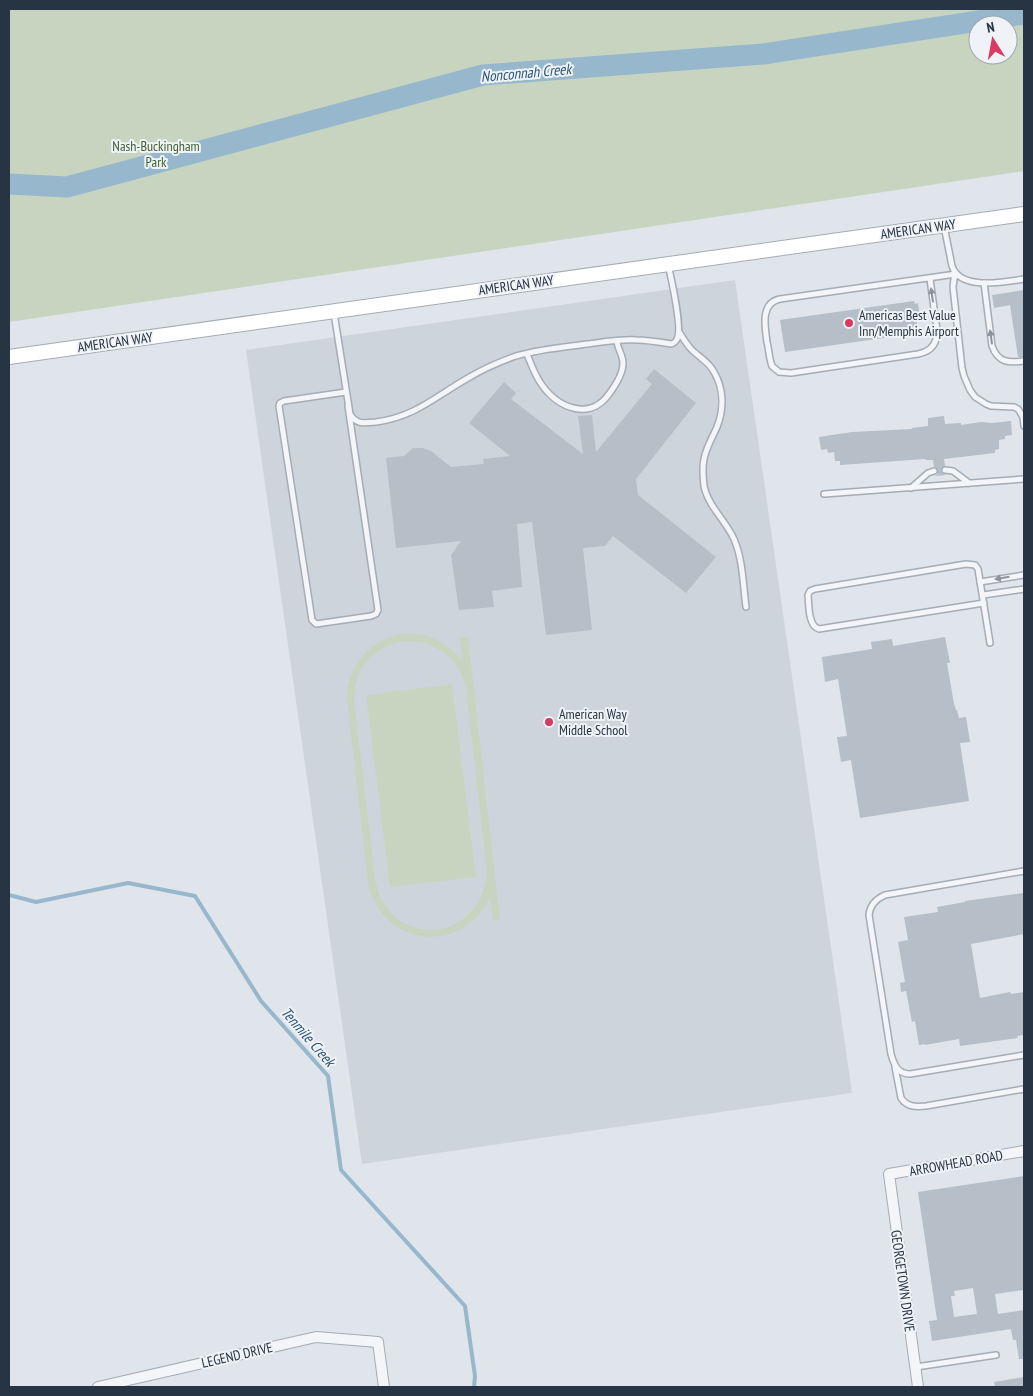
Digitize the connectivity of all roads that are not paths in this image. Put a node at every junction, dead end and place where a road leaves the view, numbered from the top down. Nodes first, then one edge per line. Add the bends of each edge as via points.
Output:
1 (1024, 214) edge
2 (943, 225) junction
3 (668, 264) junction
4 (956, 274) junction
5 (930, 278) junction
6 (1024, 279) edge
7 (984, 283) junction
8 (333, 311) junction
9 (678, 331) junction
10 (617, 341) junction
11 (527, 354) junction
12 (9, 357) edge
13 (1024, 361) edge
14 (346, 392) junction
15 (348, 406) junction
16 (1024, 426) edge
17 (945, 470) dead end
18 (934, 471) dead end
19 (1024, 479) edge
20 (969, 483) junction
21 (910, 488) junction
22 (824, 494) dead end
23 (1024, 575) edge
24 (980, 582) junction
25 (1024, 589) edge
26 (983, 595) junction
27 (984, 603) junction
28 (746, 607) dead end
29 (990, 643) dead end
30 (1024, 871) edge
31 (1024, 1055) edge
32 (894, 1066) junction
33 (1024, 1089) edge
34 (1024, 1151) edge
35 (889, 1174) joint
36 (996, 1355) dead end
37 (915, 1367) junction
38 (98, 1387) edge
39 (384, 1387) edge
40 (918, 1387) edge

1 - 2 main road, AMERICAN WAY
2 - 3 main road, AMERICAN WAY
2 - 4 lane
3 - 8 main road, AMERICAN WAY
3 - 9 lane
4 - 5 lane
4 - 7 lane via 969,281
4 - 16 lane via 953,287 962,368 967,384 986,404 1018,409
5 -> 5 lane via 776,300 768,307 764,319 770,362 779,372 791,373 924,353 936,341 937,331
6 - 7 lane
13 -> 7 lane via 1006,362 994,351
8 - 12 main road, AMERICAN WAY
8 - 14 lane
9 - 10 lane via 676,341 671,344
9 - 28 lane via 714,371 720,387 722,410 704,457 704,485 737,547
10 - 11 lane
10 - 11 lane via 623,363 620,376 601,403 582,409 569,408 549,393 537,378
11 - 15 lane via 480,371 419,409 395,418 361,423 354,420
14 - 15 lane
14 - 15 lane via 284,401 279,406 312,622 316,624 371,616 378,610
17 - 20 lane via 953,471
18 - 21 lane
19 - 20 lane
20 - 21 lane
21 - 22 lane
23 -> 24 lane
24 - 26 lane
24 - 27 lane via 976,566 966,564 815,589 808,597 812,623 820,629
25 - 26 lane
26 - 27 lane
27 - 29 lane
30 - 32 lane via 889,894 871,906 869,920
31 - 32 lane via 910,1074 900,1072
32 - 33 lane via 901,1098 911,1106
34 - 35 street, ARROWHEAD ROAD
35 - 37 street, GEORGETOWN DRIVE
36 - 37 lane
37 - 40 street, GEORGETOWN DRIVE
38 - 39 street, LEGEND DRIVE via 316,1337 378,1342

